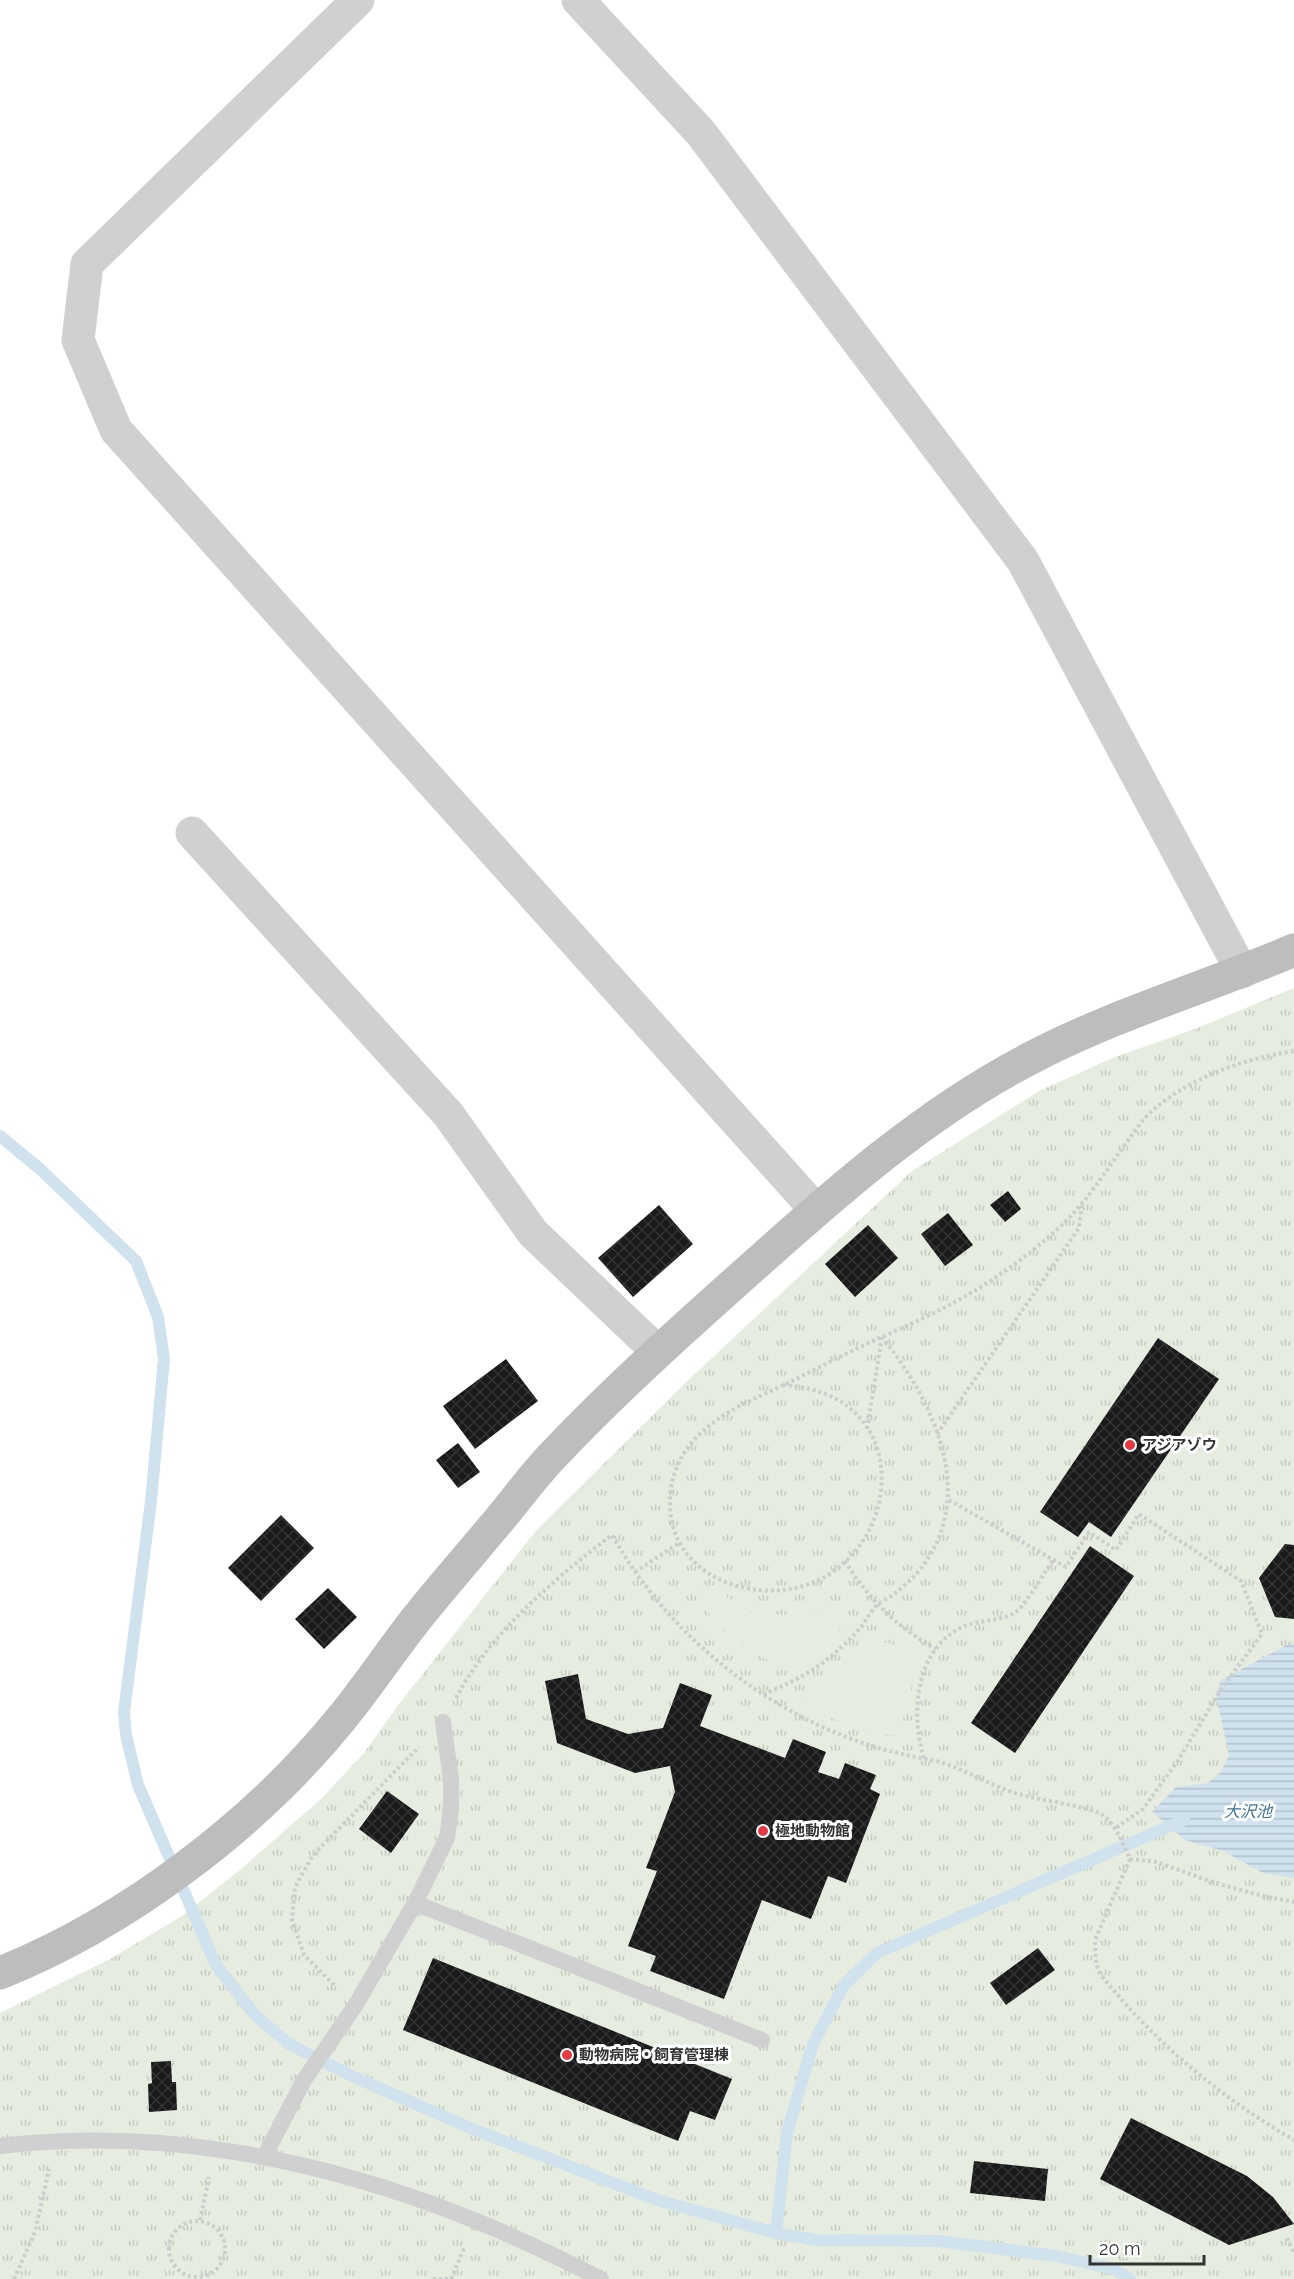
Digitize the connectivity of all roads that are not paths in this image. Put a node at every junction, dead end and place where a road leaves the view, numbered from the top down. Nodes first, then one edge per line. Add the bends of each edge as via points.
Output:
1 (358, 0) edge
2 (578, 0) edge
3 (192, 833) dead end
4 (1294, 950) edge
5 (1242, 972) junction
6 (816, 1210) junction
7 (658, 1352) junction
8 (443, 1722) road end
9 (415, 1903) junction
10 (0, 1973) edge
11 (762, 2040) dead end
12 (0, 2146) edge
13 (264, 2157) junction
14 (601, 2279) edge

1 - 6 street via 87,264 78,340 116,430
2 - 5 street via 701,133 1023,561
3 - 7 street via 448,1114 533,1233
4 - 5 street
5 - 6 street via 1152,1004 1027,1060 909,1135
6 - 7 street
7 - 10 street via 555,1452 418,1617 340,1720 261,1804 174,1875 68,1940
8 - 9 lane via 451,1779 447,1838
9 - 11 lane
9 - 13 lane via 355,2006 304,2080
12 - 13 lane via 150,2142
13 - 14 lane via 351,2177 444,2207 505,2231

